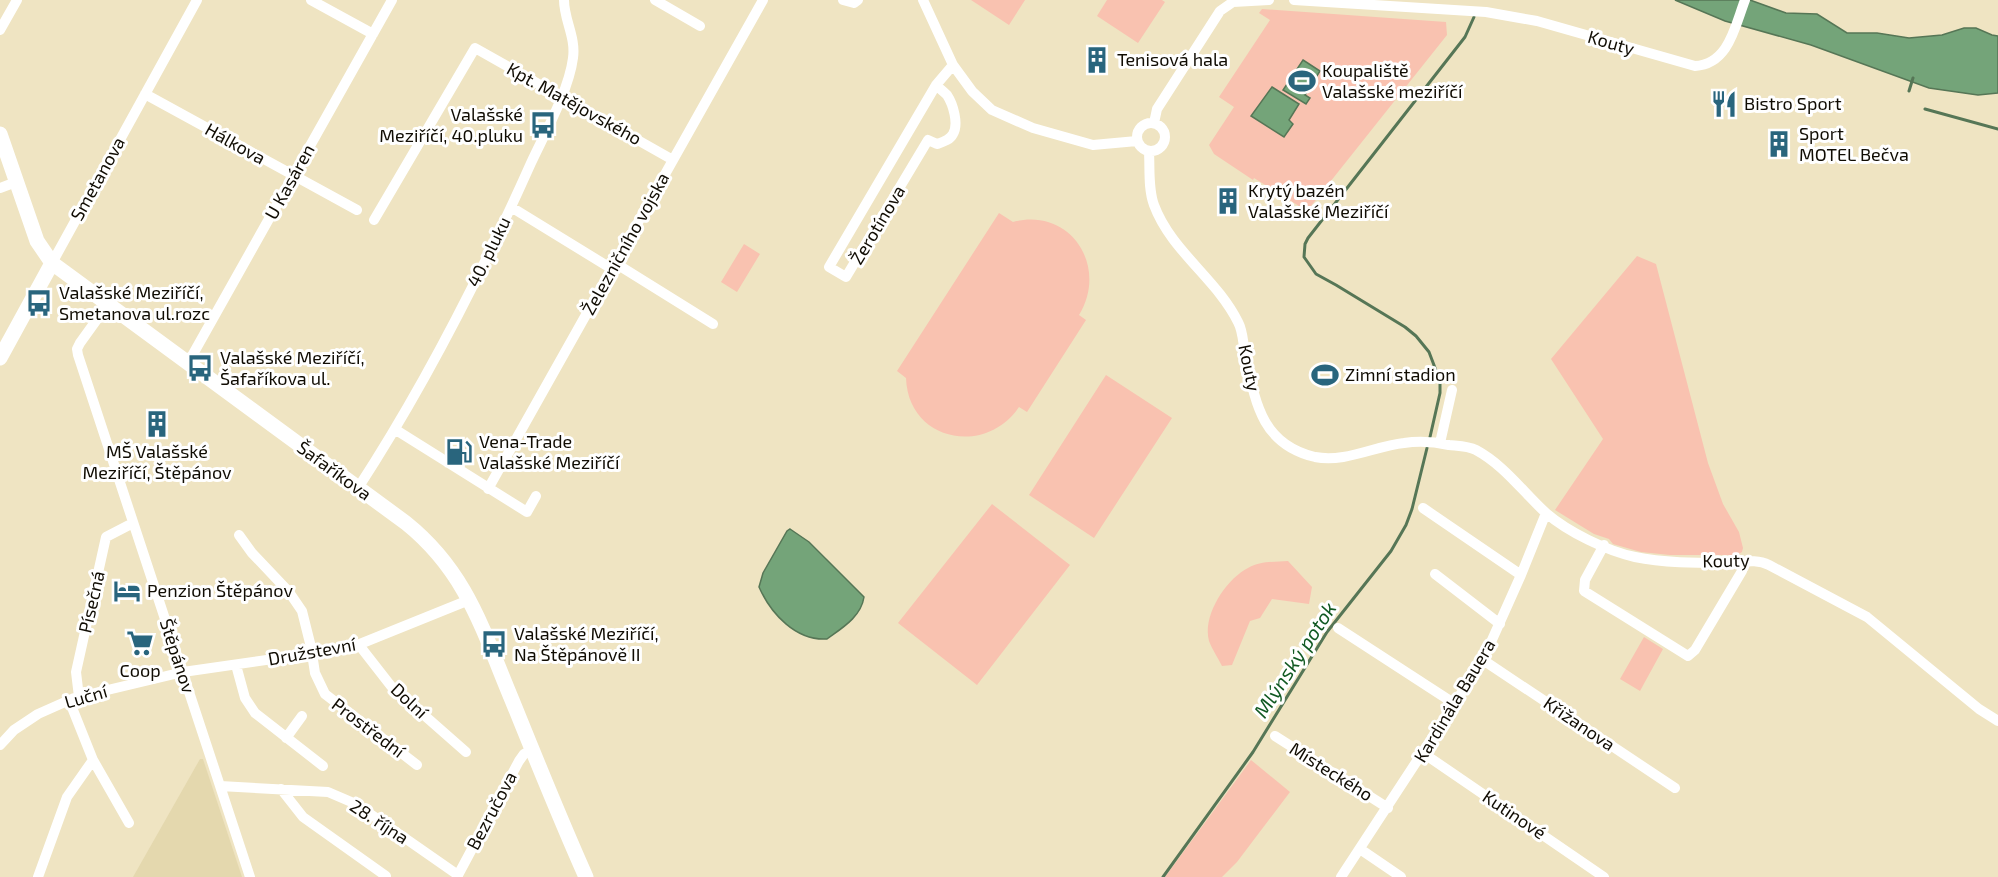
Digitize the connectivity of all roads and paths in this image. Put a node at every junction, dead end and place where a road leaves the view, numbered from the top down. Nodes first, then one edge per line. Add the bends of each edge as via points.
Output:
1 (17, 0) edge
2 (197, 0) edge
3 (311, 0) edge
4 (392, 0) edge
5 (564, 0) edge
6 (655, 0) edge
7 (843, 0) edge
8 (858, 0) edge
9 (923, 0) edge
10 (1269, 0) edge
11 (1294, 0) edge
12 (1745, 0) edge
13 (759, 1) edge
14 (700, 26) dead end
15 (0, 30) edge
16 (373, 34) junction
17 (953, 65) junction
18 (936, 85) junction
19 (145, 94) junction
20 (561, 97) junction
21 (1154, 123) junction
22 (914, 125) junction
23 (0, 134) edge
24 (928, 140) junction
25 (1137, 141) junction
26 (1149, 152) junction
27 (673, 160) junction
28 (294, 176) junction
29 (16, 182) junction
30 (0, 188) edge
31 (511, 207) junction
32 (357, 210) dead end
33 (374, 220) dead end
34 (52, 263) junction
35 (614, 266) junction
36 (108, 304) junction
37 (713, 324) dead end
38 (0, 358) edge
39 (188, 363) junction
40 (1452, 390) dead end
41 (396, 430) junction
42 (1440, 443) junction
43 (358, 488) junction
44 (488, 489) junction
45 (536, 496) dead end
46 (1424, 508) dead end
47 (1546, 513) junction
48 (133, 522) junction
49 (239, 535) dead end
50 (1604, 545) junction
51 (1744, 562) junction
52 (1435, 574) dead end
53 (1521, 575) junction
54 (469, 600) junction
55 (1500, 624) junction
56 (1338, 628) dead end
57 (359, 645) junction
58 (312, 654) junction
59 (1483, 660) junction
60 (236, 664) junction
61 (183, 672) junction
62 (74, 699) junction
63 (1455, 704) junction
64 (302, 716) dead end
65 (1998, 721) edge
66 (1275, 736) dead end
67 (286, 738) junction
68 (0, 745) edge
69 (532, 750) junction
70 (466, 752) dead end
71 (1423, 753) junction
72 (93, 759) junction
73 (323, 765) dead end
74 (417, 765) dead end
75 (220, 786) junction
76 (1675, 788) dead end
77 (281, 789) junction
78 (1388, 808) junction
79 (129, 823) dead end
80 (1360, 849) junction
81 (386, 876) edge
82 (457, 876) edge
83 (38, 877) edge
84 (250, 877) edge
85 (586, 877) edge
86 (1341, 877) edge
87 (1401, 877) edge
88 (1604, 877) edge

1 - 15 street
2 - 19 street, Smetanova
3 - 16 street
4 - 16 street, U Kasáren
5 - 20 street, 40. pluku via 574,54
6 - 14 street
7 - 8 street
9 - 17 street
10 - 21 street via 1233,2 1220,11 1157,109
11 - 12 street, Kouty via 1514,17 1695,66 1706,65 1724,51
13 - 27 street, Železničního vojska
16 - 28 street, U Kasáren
17 - 18 street, Žerotínova
17 - 25 street via 972,92 992,110 1033,128 1093,145
18 - 22 street, Žerotínova
18 - 24 street via 947,95 956,127 948,140 937,144
19 - 28 street, Hálkova
19 - 34 street, Smetanova
20 - 27 street, Kpt. Matějovského
20 - 31 street, 40. pluku
20 - 33 street, Kpt. Matějovského via 475,48
21 - 25 street via 1139,130
21 - 26 street via 1163,129 1166,140 1160,149
22 - 24 street
22 - 24 street, Žerotínova via 829,267 846,277
23 - 29 street, Šafaříkova
25 - 26 street
26 - 42 street, Kouty via 1153,204 1174,240 1223,297 1240,325 1253,394 1269,430 1301,453 1318,458 1336,458 1405,442
27 - 35 street, Železničního vojska
28 - 32 street, Hálkova
28 - 39 street, U Kasáren
29 - 30 street
29 - 34 street, Šafaříkova via 40,247
31 - 35 street
31 - 41 street, 40. pluku
34 - 36 street, Šafaříkova
34 - 38 street, Smetanova
35 - 37 street
35 - 44 street, Železničního vojska
36 - 39 street, Šafaříkova
36 - 48 street, Štěpánov via 80,343 78,352
39 - 43 street, Šafaříkova
40 - 42 street
41 - 43 street, 40. pluku
41 - 44 street
42 - 47 street, Kouty via 1484,455
43 - 54 street, Šafaříkova via 434,548
44 - 45 street via 527,512
46 - 53 street
47 - 50 street, Kouty via 1579,536
47 - 53 street, Kardinála Bauera
48 - 61 street, Štěpánov
48 - 62 street, Písečná via 106,537 75,672
49 - 58 street, Prostřední via 302,611
50 - 51 street, Kouty via 1635,557
50 - 51 street via 1585,580 1584,591 1688,656
51 - 65 street, Kouty via 1765,563 1867,617
52 - 55 street
53 - 55 street, Kardinála Bauera
54 - 57 street, Družstevní
54 - 69 street, Šafaříkova
55 - 59 street, Kardinála Bauera
56 - 63 street
57 - 58 street, Družstevní
57 - 70 street, Dolní via 391,686
58 - 60 street, Družstevní
58 - 74 street, Prostřední via 315,673 325,694
59 - 63 street, Kardinála Bauera
59 - 76 street, Křižanova
60 - 61 street, Družstevní
60 - 67 street via 248,703
61 - 62 street, Luční
61 - 75 street, Štěpánov
62 - 68 street, Luční via 38,714
62 - 72 street, Písečná
63 - 71 street, Kardinála Bauera
64 - 67 street
66 - 78 street, Místeckého
67 - 73 street
69 - 82 street, Bezručova via 519,761
69 - 85 street, Šafaříkova
71 - 78 street, Kardinála Bauera
71 - 88 street, Kutinové
72 - 79 street, Písečná
72 - 83 street via 67,797
75 - 77 street, 28. října
75 - 84 street, Štěpánov
77 - 81 street via 303,817
77 - 82 street, 28. října via 328,792 357,804
78 - 80 street, Kardinála Bauera
80 - 86 street, Kardinála Bauera
80 - 87 street

